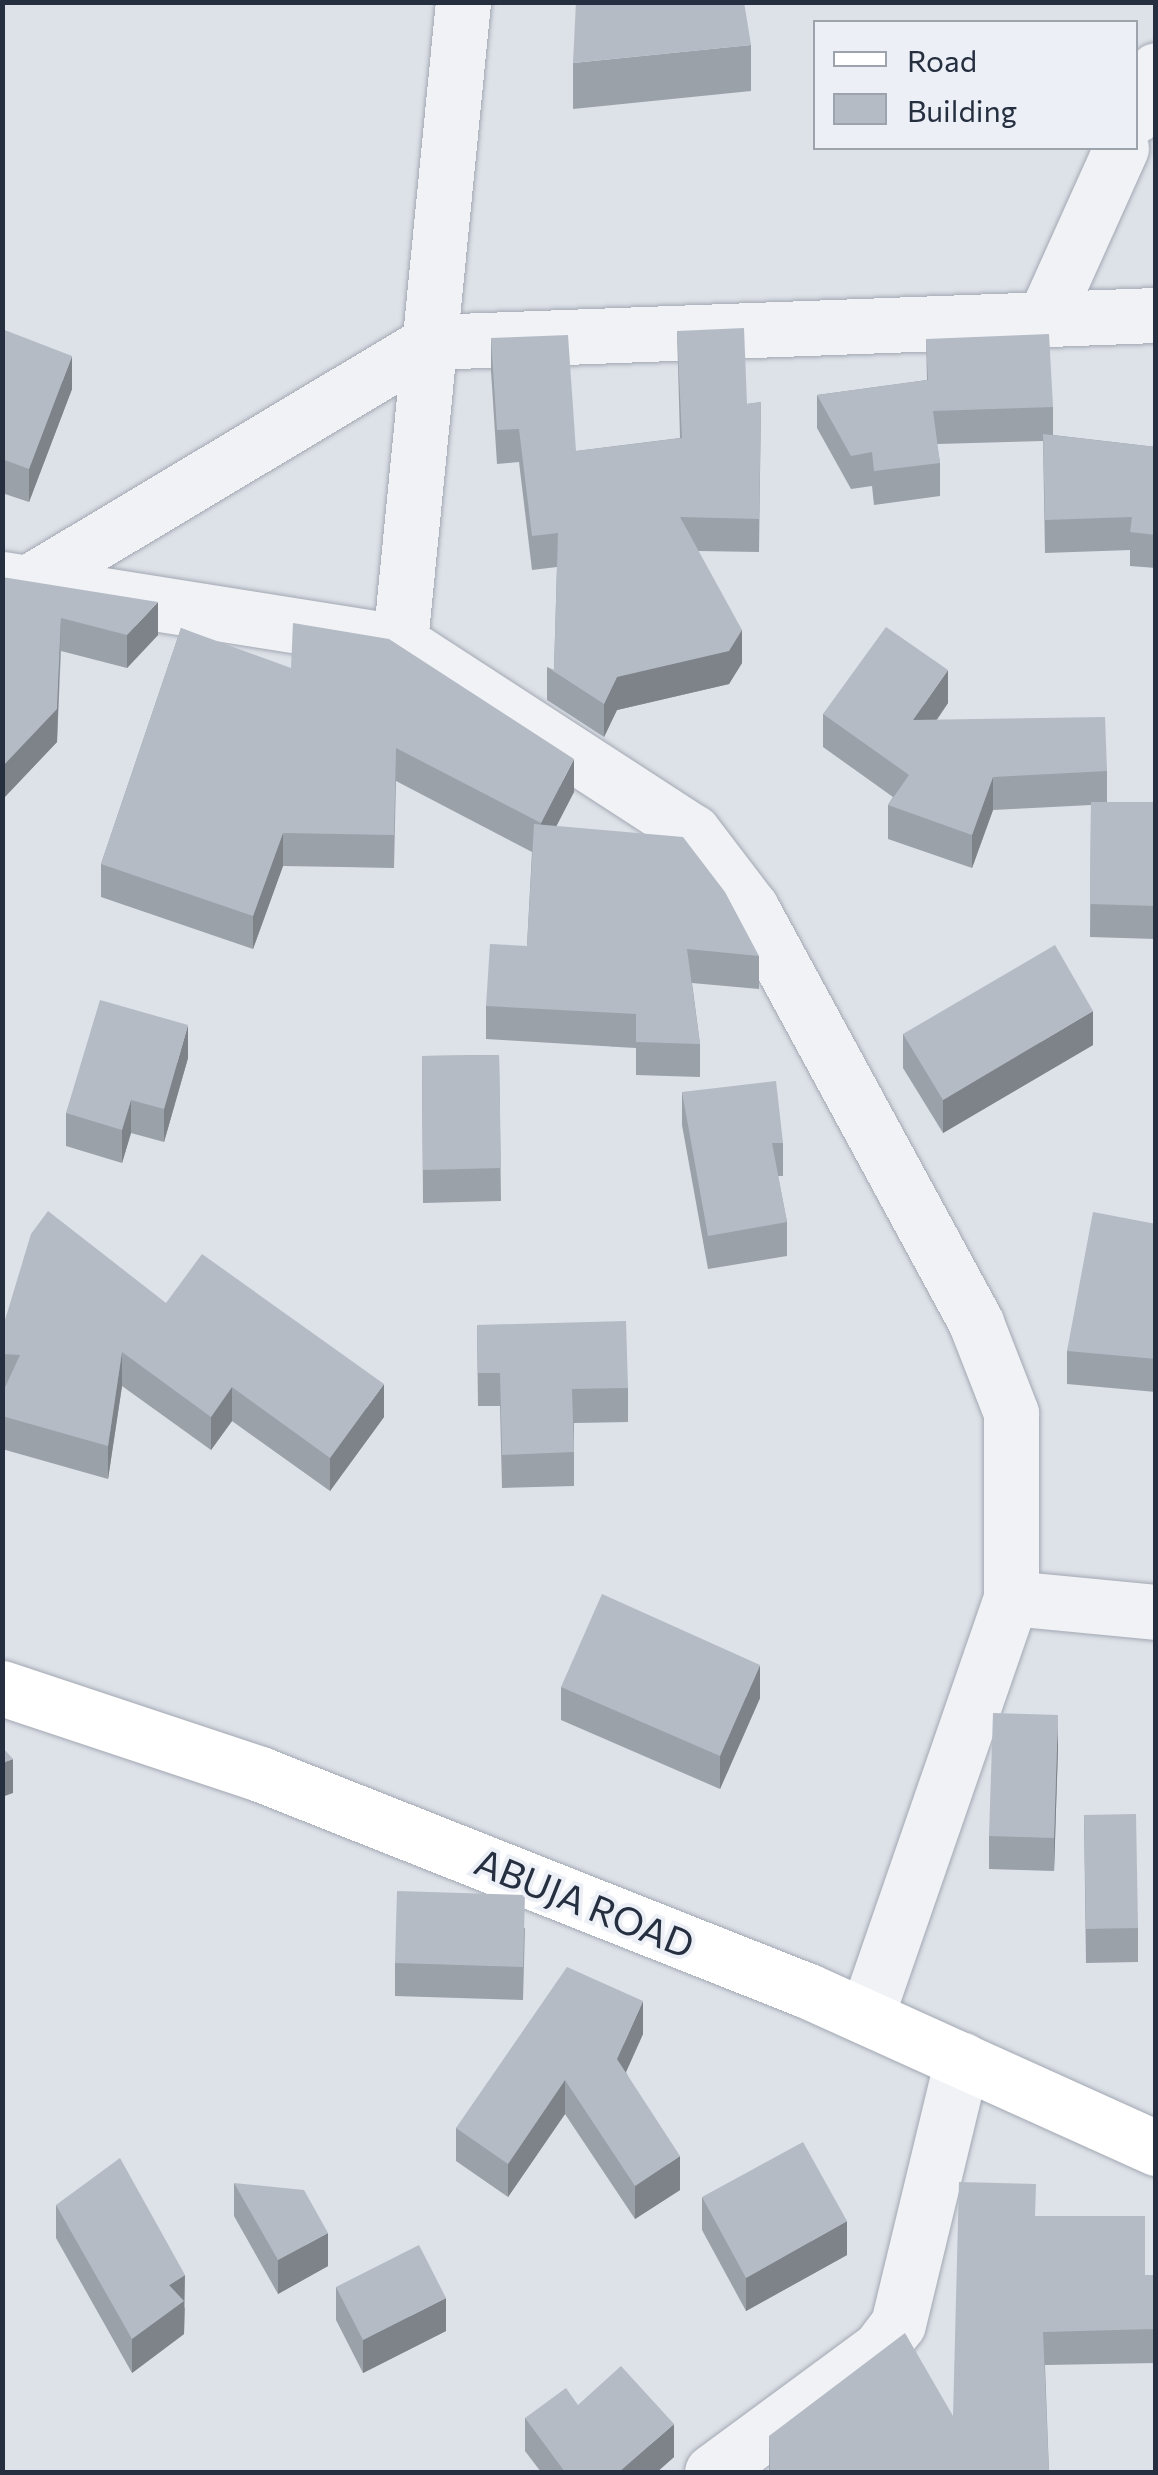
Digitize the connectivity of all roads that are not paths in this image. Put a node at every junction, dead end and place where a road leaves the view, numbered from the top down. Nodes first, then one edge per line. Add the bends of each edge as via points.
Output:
1 (463, 2) edge
2 (1156, 70) edge
3 (1138, 110) edge
4 (1120, 150) edge
5 (1046, 316) junction
6 (1156, 316) edge
7 (430, 342) junction
8 (14, 582) edge
9 (400, 642) junction
10 (1011, 1598) junction
11 (1156, 1612) edge
12 (2, 1688) edge
13 (866, 2017) junction
14 (962, 2060) junction
15 (1156, 2148) edge
16 (712, 2472) edge

1 - 7 street
2 - 3 street
4 - 5 street
5 - 6 street
5 - 7 street
7 - 8 street
7 - 9 street
8 - 9 street
9 - 10 street via 694,832 751,908 976,1323 1004,1395
10 - 11 street
10 - 13 street
12 - 13 main road, ABUJA ROAD via 260,1774
13 - 14 main road, ABUJA ROAD
14 - 15 main road, ABUJA ROAD
14 - 16 street via 898,2324 879,2349

